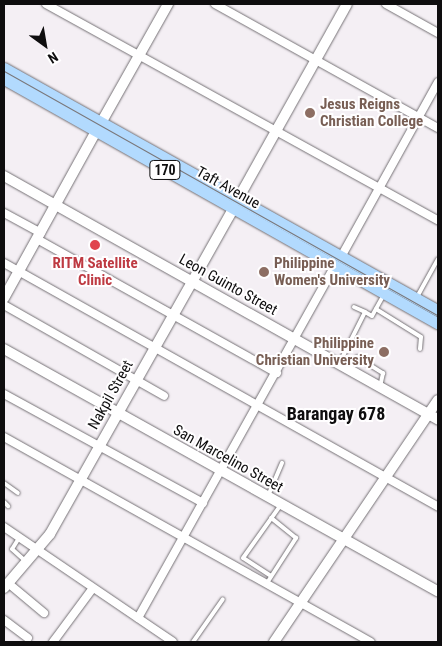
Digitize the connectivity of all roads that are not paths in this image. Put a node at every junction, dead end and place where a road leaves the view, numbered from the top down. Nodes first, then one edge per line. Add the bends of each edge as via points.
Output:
1 (46, 4) edge
2 (168, 4) edge
3 (215, 4) edge
4 (347, 4) edge
5 (386, 4) edge
6 (438, 33) edge
7 (139, 55) junction
8 (316, 60) junction
9 (4, 68) edge
10 (4, 79) edge
11 (438, 82) edge
12 (419, 117) junction
13 (99, 127) junction
14 (438, 128) edge
15 (276, 130) junction
16 (4, 176) edge
17 (380, 187) junction
18 (236, 204) junction
19 (56, 205) junction
20 (4, 213) edge
21 (438, 220) edge
22 (39, 236) junction
23 (438, 260) edge
24 (338, 262) junction
25 (4, 263) edge
26 (19, 272) junction
27 (191, 283) junction
28 (384, 294) junction
29 (4, 298) edge
30 (416, 299) junction
31 (4, 305) edge
32 (354, 306) dead end
33 (376, 309) junction
34 (438, 311) edge
35 (365, 312) junction
36 (173, 315) junction
37 (438, 324) edge
38 (296, 340) junction
39 (156, 347) junction
40 (4, 349) edge
41 (420, 349) dead end
42 (343, 356) dead end
43 (357, 357) dead end
44 (277, 373) junction
45 (137, 380) junction
46 (380, 387) junction
47 (4, 394) edge
48 (164, 396) dead end
49 (438, 400) edge
50 (258, 406) junction
51 (118, 413) junction
52 (428, 414) junction
53 (438, 420) edge
54 (4, 437) edge
55 (100, 447) junction
56 (282, 463) dead end
57 (220, 473) junction
58 (384, 477) junction
59 (79, 480) junction
60 (4, 483) edge
61 (18, 493) dead end
62 (267, 498) junction
63 (4, 502) edge
64 (203, 503) junction
65 (8, 506) dead end
66 (280, 506) junction
67 (438, 507) edge
68 (271, 518) junction
69 (4, 528) edge
70 (184, 536) junction
71 (19, 538) junction
72 (342, 539) junction
73 (38, 550) junction
74 (23, 560) dead end
75 (269, 580) junction
76 (6, 586) edge
77 (93, 588) junction
78 (438, 592) edge
79 (223, 599) dead end
80 (301, 603) junction
81 (44, 613) dead end
82 (138, 618) junction
83 (4, 620) edge
84 (28, 638) dead end
85 (53, 642) edge
86 (173, 642) edge
87 (193, 642) edge
88 (274, 642) edge
89 (371, 642) edge

1 - 7 street
2 - 7 street
3 - 8 street
4 - 8 street, Nakpil Street
5 - 6 street
7 - 13 street
7 - 15 street
8 - 12 street
8 - 15 street, Nakpil Street
9 - 13 main road, Taft Avenue / 170
10 - 13 main road, Taft Avenue / 170
11 - 12 street
12 - 14 street
12 - 17 street
13 - 18 main road, Taft Avenue / 170
13 - 19 street
15 - 17 street
15 - 18 street, Nakpil Street
16 - 19 street, Leon Guinto Street
17 - 21 street
17 - 24 street
18 - 24 main road, Taft Avenue / 170
18 - 27 street, Nakpil Street
19 - 22 street
19 - 27 street, Leon Guinto Street
20 - 22 street
22 - 26 street
22 - 36 street
23 - 30 lane
24 - 28 main road, Taft Avenue / 170
24 - 30 main road, Taft Avenue / 170
24 - 38 street
25 - 26 street
26 - 29 street
26 - 39 street
27 - 36 street, Nakpil Street
27 - 38 street, Leon Guinto Street
28 - 33 lane
28 - 37 main road, Taft Avenue / 170
30 - 34 main road, Taft Avenue / 170
31 - 45 street
32 - 35 lane
33 - 35 lane via 372,316
33 - 41 lane via 422,337
35 - 42 lane
36 - 39 street, Nakpil Street
36 - 44 street
38 - 44 street
38 - 46 street, Leon Guinto Street
39 - 45 street, Nakpil Street
39 - 50 street
40 - 51 street, San Marcelino Street
43 - 46 lane via 382,373
44 - 50 street
45 - 48 street
45 - 51 street, Nakpil Street
46 - 52 street, Leon Guinto Street
47 - 55 street
49 - 52 street
50 - 57 street
50 - 58 street
51 - 55 street, Nakpil Street
51 - 57 street, San Marcelino Street
52 - 53 street, Leon Guinto Street
52 - 58 street
54 - 59 street
55 - 59 street, Nakpil Street
55 - 64 street
56 - 62 lane
57 - 62 street, San Marcelino Street
57 - 64 street
58 - 67 street
58 - 72 street
59 - 70 street
59 - 73 street, Nakpil Street
60 - 61 lane
62 - 66 street, San Marcelino Street
63 - 65 lane
64 - 70 street
66 - 68 lane
66 - 72 street, San Marcelino Street via 316,530
68 - 75 lane via 296,535
68 - 75 lane via 243,558
69 - 71 street
70 - 75 street
70 - 82 street
71 - 73 street
71 - 74 lane via 12,549
72 - 78 street, San Marcelino Street
72 - 80 street via 325,560
73 - 76 street, Nakpil Street
73 - 77 street
75 - 80 street
76 - 81 street
77 - 82 street
77 - 85 street
79 - 87 lane
80 - 88 street
80 - 89 street
82 - 86 street
83 - 84 street

